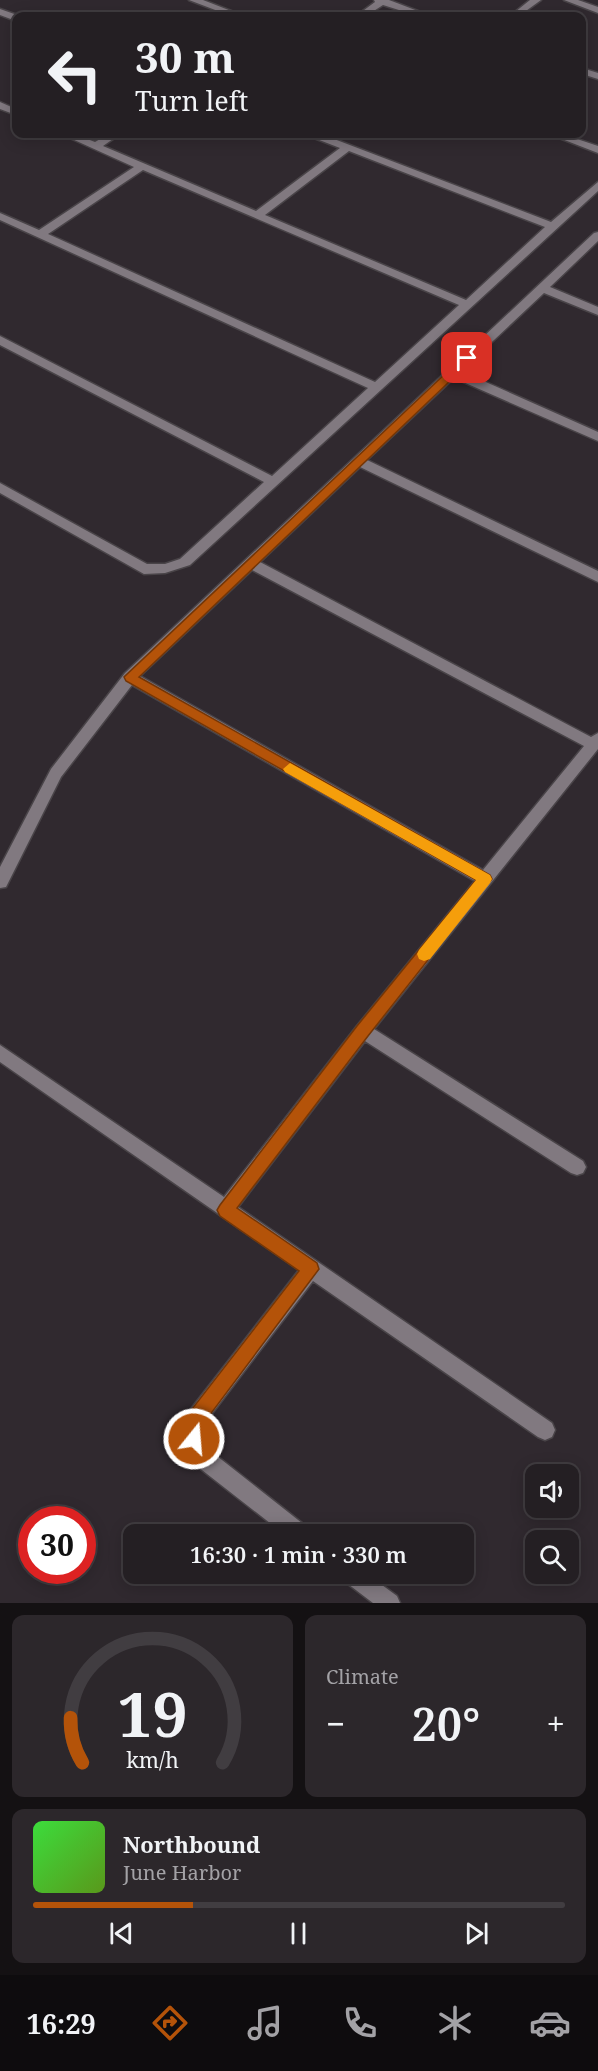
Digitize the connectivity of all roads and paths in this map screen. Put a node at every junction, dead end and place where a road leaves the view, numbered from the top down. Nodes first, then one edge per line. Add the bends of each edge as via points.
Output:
1 (194, 0) edge
2 (382, 0) edge
3 (536, 0) edge
4 (569, 0) edge
5 (598, 10) edge
6 (228, 12) edge
7 (366, 12) edge
8 (415, 12) edge
9 (520, 12) edge
10 (76, 138) edge
11 (109, 138) edge
12 (324, 138) edge
13 (565, 138) edge
14 (96, 146) junction
15 (348, 147) junction
16 (598, 150) edge
17 (142, 166) junction
18 (598, 185) edge
19 (258, 215) junction
20 (0, 216) edge
21 (552, 226) junction
22 (40, 234) junction
23 (598, 235) edge
24 (542, 288) junction
25 (466, 304) junction
26 (598, 311) edge
27 (0, 340) edge
28 (453, 372) junction
29 (375, 387) junction
30 (598, 437) edge
31 (358, 461) junction
32 (272, 481) junction
33 (0, 487) edge
34 (250, 562) junction
35 (598, 577) edge
36 (130, 677) junction
37 (596, 742) edge
38 (485, 879) junction
39 (0, 882) edge
40 (363, 1031) junction
41 (0, 1053) edge
42 (577, 1167) dead end
43 (225, 1210) junction
44 (311, 1269) junction
45 (545, 1430) dead end
46 (287, 1524) edge
47 (364, 1584) edge
48 (390, 1603) edge

1 - 6 street
2 - 7 street
2 - 8 street
3 - 9 street
4 - 5 street
10 - 14 street
11 - 14 street
12 - 15 street
13 - 16 street
14 - 17 street
15 - 19 street
15 - 21 street
17 - 19 street
17 - 22 street
18 - 21 street
19 - 25 street
20 - 22 street
21 - 25 street
22 - 29 street
23 - 24 street
24 - 26 street
24 - 28 street
25 - 29 street
27 - 32 street
28 - 30 street
28 - 31 street
29 - 32 street
31 - 34 street
31 - 35 street
32 - 33 street via 185,562 157,571 144,569
34 - 36 street
34 - 37 street
36 - 38 street
36 - 39 street via 56,773
37 - 38 street
38 - 40 street
40 - 42 street
40 - 43 street
41 - 43 street
43 - 44 street
44 - 45 street
44 - 46 street via 198,1416 194,1439 200,1456 214,1469
47 - 48 street

